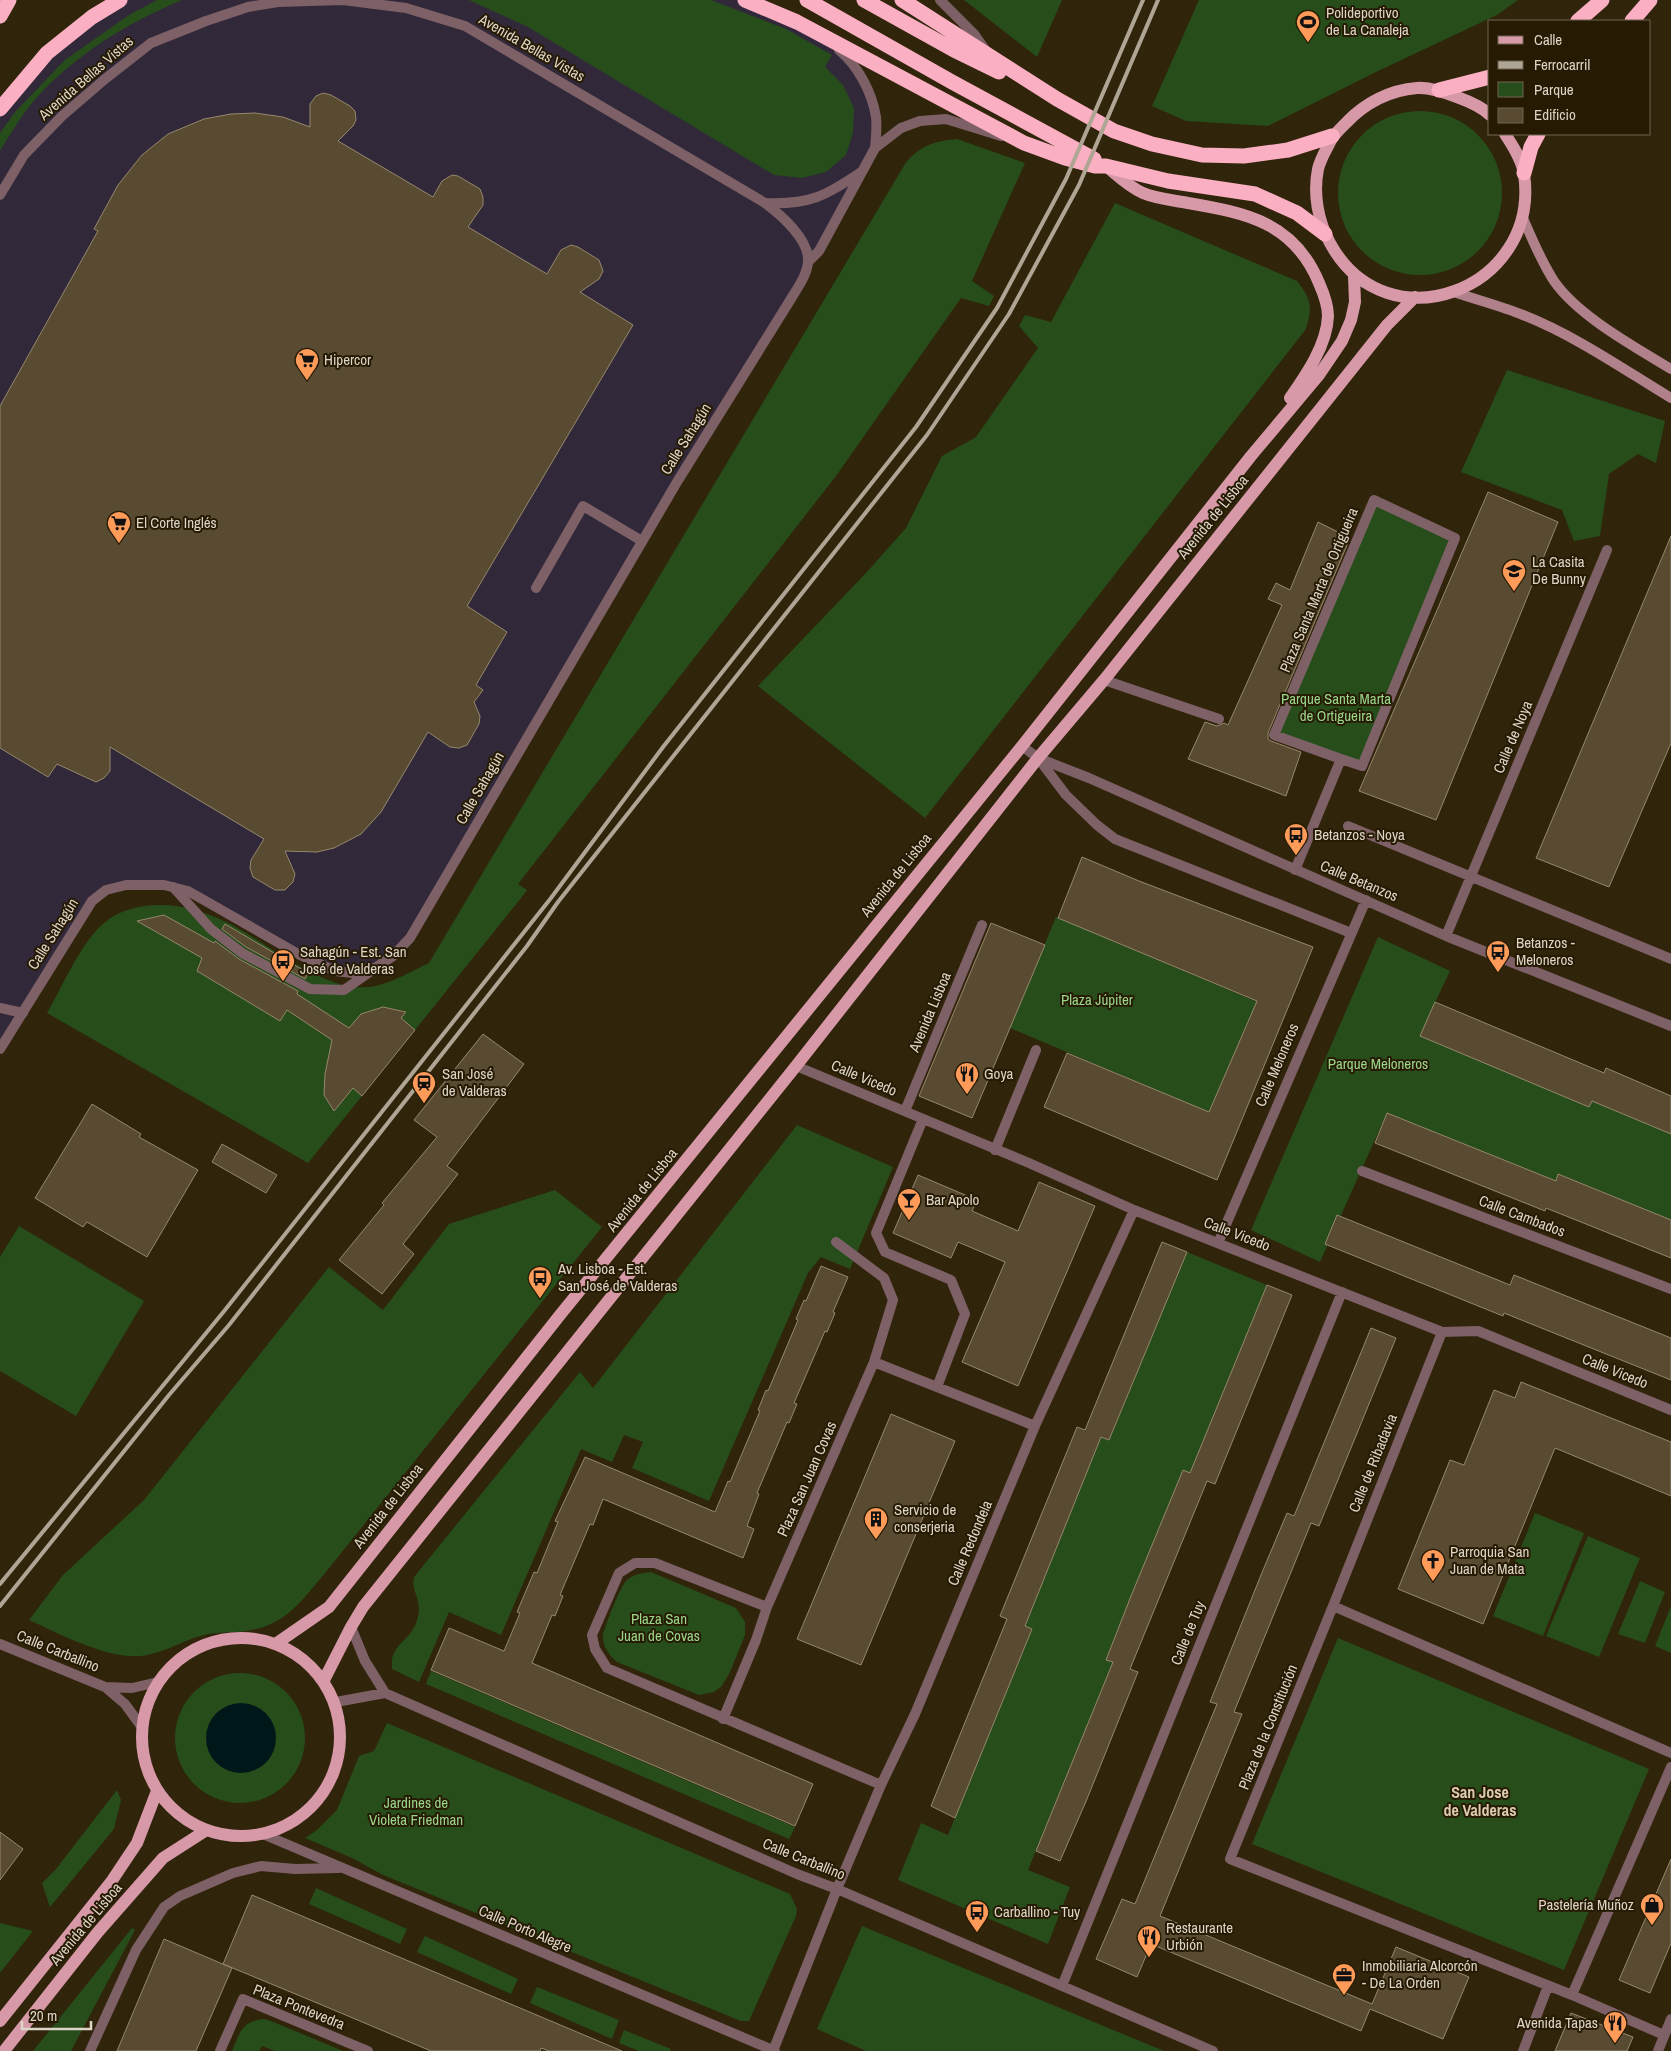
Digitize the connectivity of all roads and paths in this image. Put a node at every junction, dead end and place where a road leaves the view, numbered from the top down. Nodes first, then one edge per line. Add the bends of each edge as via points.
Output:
1 (9, 0) edge
2 (120, 0) edge
3 (745, 0) edge
4 (807, 0) edge
5 (864, 0) edge
6 (902, 0) edge
7 (940, 0) edge
8 (1602, 0) edge
9 (1650, 0) edge
10 (0, 16) edge
11 (1579, 20) edge
12 (1633, 20) edge
13 (824, 37) junction
14 (989, 56) junction
15 (1488, 78) edge
16 (1439, 90) junction
17 (1057, 99) junction
18 (0, 109) edge
19 (1488, 113) edge
20 (1506, 135) edge
21 (1537, 135) edge
22 (1332, 136) junction
23 (1024, 142) junction
24 (875, 148) junction
25 (1106, 166) junction
26 (864, 170) junction
27 (1524, 173) junction
28 (0, 195) edge
29 (765, 202) junction
30 (1523, 218) junction
31 (1325, 234) junction
32 (808, 262) junction
33 (1354, 276) junction
34 (1454, 292) junction
35 (1415, 297) junction
36 (1671, 368) edge
37 (1671, 398) edge
38 (1251, 456) junction
39 (642, 541) junction
40 (1607, 550) dead end
41 (536, 588) dead end
42 (1104, 680) junction
43 (1219, 719) dead end
44 (1022, 746) junction
45 (1038, 758) junction
46 (1341, 759) junction
47 (1348, 826) dead end
48 (1295, 870) junction
49 (1472, 876) junction
50 (173, 887) junction
51 (1366, 900) junction
52 (982, 925) dead end
53 (1350, 933) junction
54 (1446, 936) junction
55 (1671, 959) edge
56 (376, 967) junction
57 (0, 1008) edge
58 (23, 1013) junction
59 (1671, 1026) edge
60 (0, 1049) edge
61 (1036, 1050) dead end
62 (796, 1066) junction
63 (905, 1111) junction
64 (923, 1119) junction
65 (995, 1150) junction
66 (1362, 1171) dead end
67 (1134, 1210) junction
68 (836, 1242) dead end
69 (1218, 1243) junction
70 (1671, 1289) edge
71 (1342, 1292) junction
72 (1442, 1332) junction
73 (874, 1362) junction
74 (937, 1387) junction
75 (1671, 1410) edge
76 (1035, 1426) junction
77 (1332, 1606) junction
78 (767, 1607) junction
79 (350, 1627) junction
80 (277, 1643) junction
81 (0, 1644) edge
82 (324, 1680) junction
83 (158, 1682) junction
84 (104, 1687) junction
85 (385, 1693) junction
86 (336, 1702) junction
87 (723, 1719) junction
88 (141, 1726) junction
89 (1671, 1753) edge
90 (1671, 1767) edge
91 (881, 1785) junction
92 (157, 1791) junction
93 (205, 1830) junction
94 (265, 1835) junction
95 (343, 1868) junction
96 (837, 1889) junction
97 (1062, 1986) junction
98 (1548, 1986) junction
99 (1572, 1995) junction
100 (1671, 2019) edge
101 (0, 2021) edge
102 (1664, 2035) junction
103 (4, 2051) edge
104 (90, 2051) edge
105 (220, 2051) edge
106 (368, 2051) edge
107 (774, 2051) edge
108 (1213, 2051) edge
109 (1523, 2051) edge
110 (1658, 2051) edge

1 - 10 highway
2 - 18 highway via 92,17 47,53
3 - 13 highway
4 - 25 highway
5 - 17 highway via 954,50
6 - 14 highway
7 - 14 street via 974,34
8 - 11 highway
9 - 12 highway
13 - 23 highway
13 - 24 street via 851,60 870,94 876,118
14 - 17 highway
15 - 16 highway
16 - 19 main road
16 - 22 main road via 1417,88 1376,99 1361,108
17 - 22 highway via 1114,132 1202,155 1244,156 1288,150
20 - 27 main road
21 - 27 highway
22 - 31 main road via 1317,177 1316,203
23 - 24 street via 946,119 920,121 901,128
23 - 25 highway via 1065,158
24 - 26 street
25 - 31 highway via 1168,181 1255,194 1297,213
25 - 38 main road via 1144,194 1249,215 1268,223 1287,237 1313,268 1328,315 1324,335 1297,389
26 - 29 street via 811,201 789,204
26 - 32 street, Calle Sahagún via 819,251
27 - 30 main road
28 - 29 street, Avenida Bellas Vistas via 24,155 62,116 150,44 248,7 278,2 343,0 406,8 465,26
29 - 32 street via 793,229 805,248
30 - 34 main road via 1505,255 1475,282
30 - 36 street via 1554,282 1572,301 1630,344
31 - 33 main road
32 - 39 street, Calle Sahagún via 789,302
33 - 35 main road via 1389,294
33 - 38 main road, Avenida de Lisboa via 1352,320 1342,341 1319,375
34 - 35 main road
34 - 37 street via 1523,314 1548,326
35 - 42 main road, Avenida de Lisboa via 1387,325
38 - 44 main road, Avenida de Lisboa
39 - 41 street via 583,506
39 - 56 street, Calle Sahagún via 410,938 393,956
40 - 49 street, Calle de Noya
42 - 43 street
42 - 45 main road, Avenida de Lisboa
44 - 45 street
44 - 80 main road, Avenida de Lisboa via 560,1315 329,1607
45 - 48 street, Calle Betanzos
45 - 53 street via 1066,795 1115,839
45 - 62 main road, Avenida de Lisboa
46 - 46 street, Plaza Santa Marta de Ortigueira via 1362,766 1455,538 1374,500 1274,735
46 - 48 street
47 - 49 street
48 - 51 street, Calle Betanzos
49 - 54 street, Calle de Noya
49 - 55 street
50 - 56 street, Calle Sahagún via 188,890 300,955 335,971 353,973
50 - 56 street via 212,929 235,947 310,989 344,990
50 - 58 street, Calle Sahagún via 126,884 106,890 92,901
51 - 53 street, Calle Meloneros
51 - 54 street, Calle Betanzos
52 - 63 street, Avenida Lisboa
53 - 69 street, Calle Meloneros
54 - 59 street, Calle Betanzos
57 - 58 street
58 - 60 street, Calle Sahagún
61 - 65 street
62 - 63 street, Calle Vicedo
62 - 79 main road, Avenida de Lisboa
63 - 64 street, Calle Vicedo
64 - 65 street, Calle Vicedo
64 - 74 street via 876,1233 885,1252 951,1280 965,1314
65 - 67 street, Calle Vicedo
66 - 70 street, Calle Cambados
67 - 69 street, Calle Vicedo
67 - 76 street, Calle Redondela
68 - 73 street, Plaza San Juan Covas via 884,1278 893,1300
69 - 71 street, Calle Vicedo
71 - 72 street, Calle Vicedo
71 - 97 street, Calle de Tuy
72 - 75 street, Calle Vicedo via 1478,1331
72 - 77 street, Calle de Ribadavia
73 - 74 street
73 - 78 street, Plaza San Juan Covas
74 - 76 street
76 - 91 street, Calle Redondela via 915,1714
77 - 89 street
77 - 98 street, Plaza de la Constitución via 1230,1859
78 - 87 street, Plaza San Juan Covas
78 - 87 street via 656,1563 636,1563 619,1572 592,1635 595,1649 607,1668
79 - 82 main road, Avenida de Lisboa
79 - 85 street via 364,1661
80 - 82 main road via 303,1658
80 - 83 main road via 244,1637 211,1642 181,1657
81 - 84 street, Calle Carballino
82 - 86 main road
83 - 84 street, Calle Carballino via 132,1688
83 - 88 main road via 147,1703
84 - 88 street, Calle Carballino via 126,1704
85 - 86 street
85 - 96 street, Calle Carballino
86 - 94 main road via 342,1744 330,1784 303,1816
87 - 91 street
88 - 92 main road via 143,1760
90 - 99 street
91 - 96 street, Calle Redondela
92 - 93 main road via 178,1815
92 - 101 main road, Avenida de Lisboa via 137,1843 111,1882
93 - 94 main road via 235,1837
93 - 103 main road, Avenida de Lisboa via 163,1858 98,1932
94 - 95 street, Calle Porto Alegre
95 - 104 street via 261,1866 233,1873 180,1896 164,1907 136,1950
95 - 107 street, Calle Porto Alegre
96 - 97 street, Calle Carballino
96 - 107 street, Calle Redondela
97 - 108 street, Calle Carballino
98 - 99 street, Plaza de la Constitución
98 - 109 street
99 - 102 street, Plaza de la Constitución
100 - 102 street
102 - 110 street
105 - 106 street, Plaza Pontevedra via 243,1999

